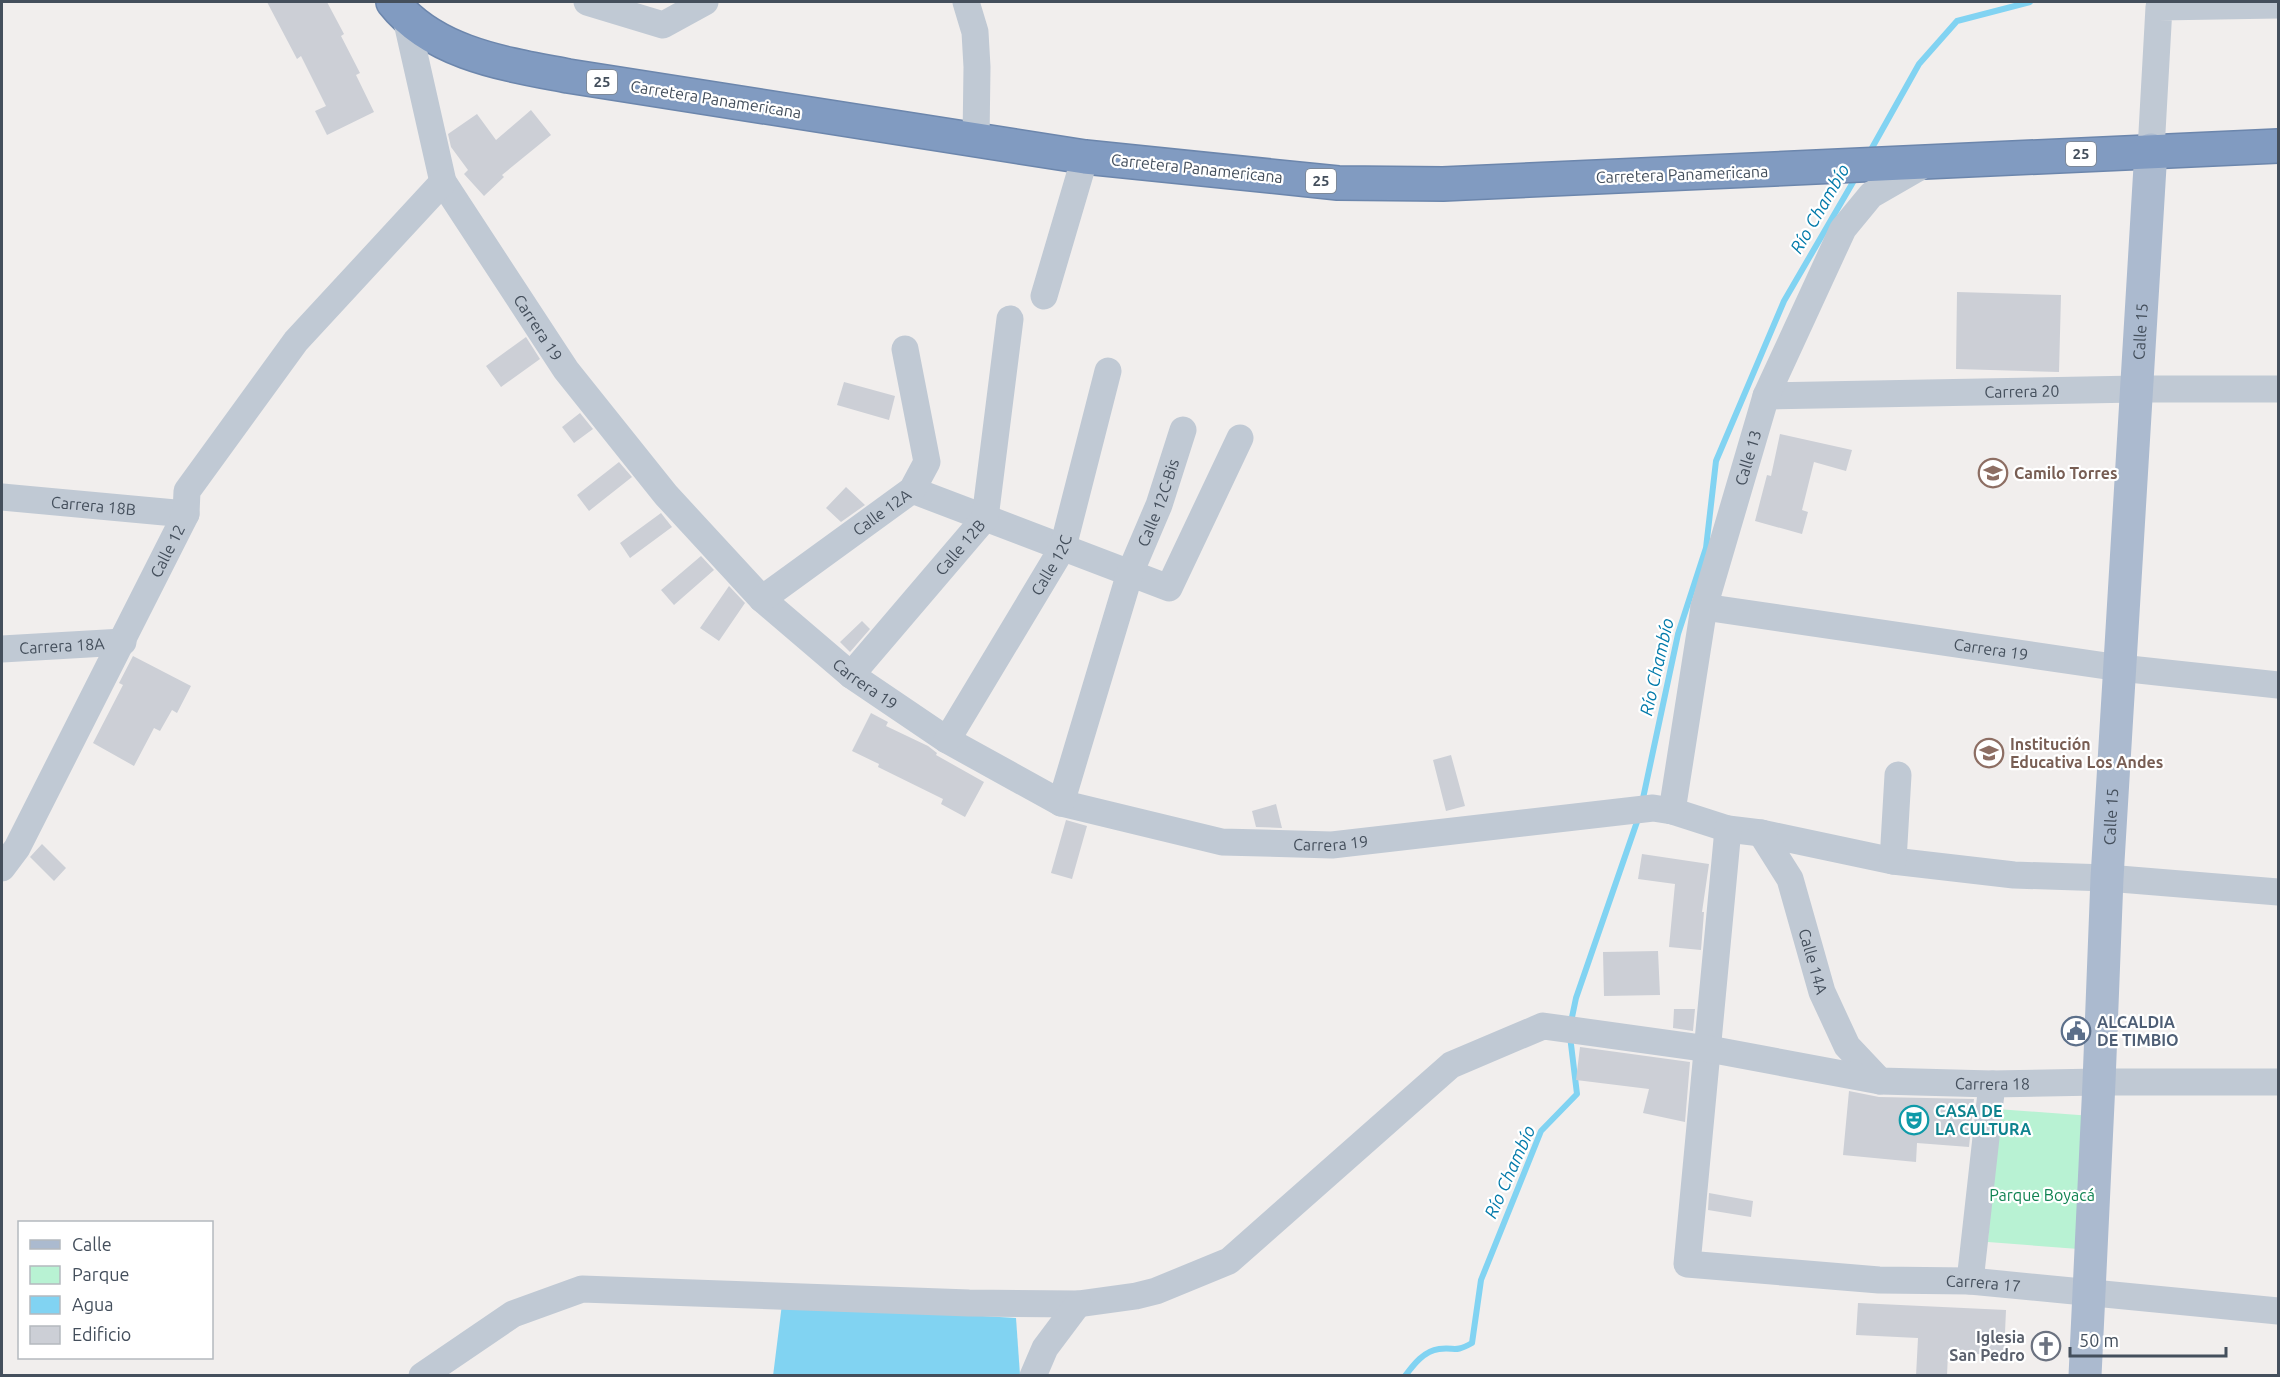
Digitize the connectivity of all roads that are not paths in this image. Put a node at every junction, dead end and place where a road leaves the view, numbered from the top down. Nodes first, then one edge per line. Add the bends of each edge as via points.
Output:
1 (587, 2) edge
2 (705, 2) edge
3 (966, 2) edge
4 (2278, 5) edge
5 (399, 10) edge
6 (976, 140) junction
7 (2278, 146) edge
8 (2151, 150) junction
9 (1085, 157) junction
10 (1931, 161) junction
11 (443, 182) junction
12 (1044, 296) dead end
13 (1010, 319) dead end
14 (905, 350) dead end
15 (1108, 371) dead end
16 (2137, 389) junction
17 (2278, 389) edge
18 (1766, 396) junction
19 (1183, 430) dead end
20 (1240, 438) dead end
21 (912, 490) junction
22 (2, 497) edge
23 (186, 514) junction
24 (985, 518) junction
25 (1063, 547) junction
26 (1130, 573) junction
27 (762, 599) junction
28 (1704, 607) junction
29 (123, 642) junction
30 (2, 649) edge
31 (2120, 668) junction
32 (851, 675) junction
33 (2278, 685) edge
34 (947, 740) junction
35 (1898, 775) dead end
36 (1061, 803) junction
37 (1651, 809) junction
38 (1728, 829) junction
39 (1761, 834) junction
40 (1893, 861) junction
41 (2, 868) edge
42 (2107, 878) junction
43 (2278, 892) edge
44 (1709, 1049) junction
45 (1880, 1081) junction
46 (2099, 1082) junction
47 (2278, 1082) edge
48 (1992, 1084) junction
49 (1970, 1281) junction
50 (2088, 1292) junction
51 (1078, 1304) junction
52 (2278, 1311) edge
53 (422, 1376) edge
54 (1033, 1376) edge
55 (2085, 1376) edge

1 - 2 street via 663,25
3 - 6 street via 975,32
4 - 8 street via 2159,7
5 - 6 highway, Carretera Panamericana / 25 via 444,42 492,62
5 - 11 street, Carrera 19
6 - 9 highway, Carretera Panamericana / 25
7 - 8 highway, Carretera Panamericana / 25
8 - 10 highway, Carretera Panamericana / 25
8 - 16 main road, Calle 15
9 - 10 highway, Carretera Panamericana / 25 via 1338,183 1443,184
9 - 12 street
10 - 18 street, Calle 13 via 1871,195 1843,229
11 - 23 street, Calle 12 via 296,341 187,491
11 - 27 street, Carrera 19 via 566,370 666,495
13 - 24 street, Calle 12B
14 - 21 street, Calle 12A via 927,462
15 - 25 street, Calle 12C
16 - 17 street, Carrera 20
16 - 18 street, Carrera 20
16 - 31 main road, Calle 15
18 - 28 street, Calle 13
19 - 26 street, Calle 12C-Bis via 1159,505
20 - 26 street via 1169,588
21 - 24 street
21 - 27 street, Calle 12A
22 - 23 street, Carrera 18B
23 - 29 street, Calle 12
24 - 25 street
24 - 32 street, Calle 12B
25 - 26 street
25 - 34 street, Calle 12C
26 - 36 street, Calle 12C-Bis
27 - 32 street, Carrera 19
28 - 31 street, Carrera 19
28 - 37 street, Calle 13
29 - 30 street, Carrera 18A
29 - 41 street, Calle 12
31 - 33 street, Carrera 19
31 - 42 main road, Calle 15
32 - 34 street, Carrera 19
34 - 36 street, Carrera 19
35 - 40 street
36 - 37 street, Carrera 19 via 1222,842 1332,844
37 - 38 street
38 - 39 street
38 - 44 street
39 - 40 street
39 - 45 street, Calle 14A via 1790,879 1821,992 1847,1046
40 - 42 street via 2013,874
42 - 43 street
42 - 46 main road, Calle 15
44 - 45 street, Carrera 18
44 - 49 street, Carrera 17 via 1687,1264 1879,1280
44 - 51 street, Carrera 18 via 1543,1026 1451,1065 1229,1261 1156,1291
45 - 48 street, Carrera 18
46 - 47 street, Carrera 18
46 - 48 street, Carrera 18
46 - 50 main road, Calle 15
48 - 49 street
49 - 50 street, Carrera 17
50 - 52 street, Carrera 17
50 - 55 main road, Calle 15
51 - 53 street via 945,1303 582,1288 513,1314
51 - 54 street via 1045,1348

